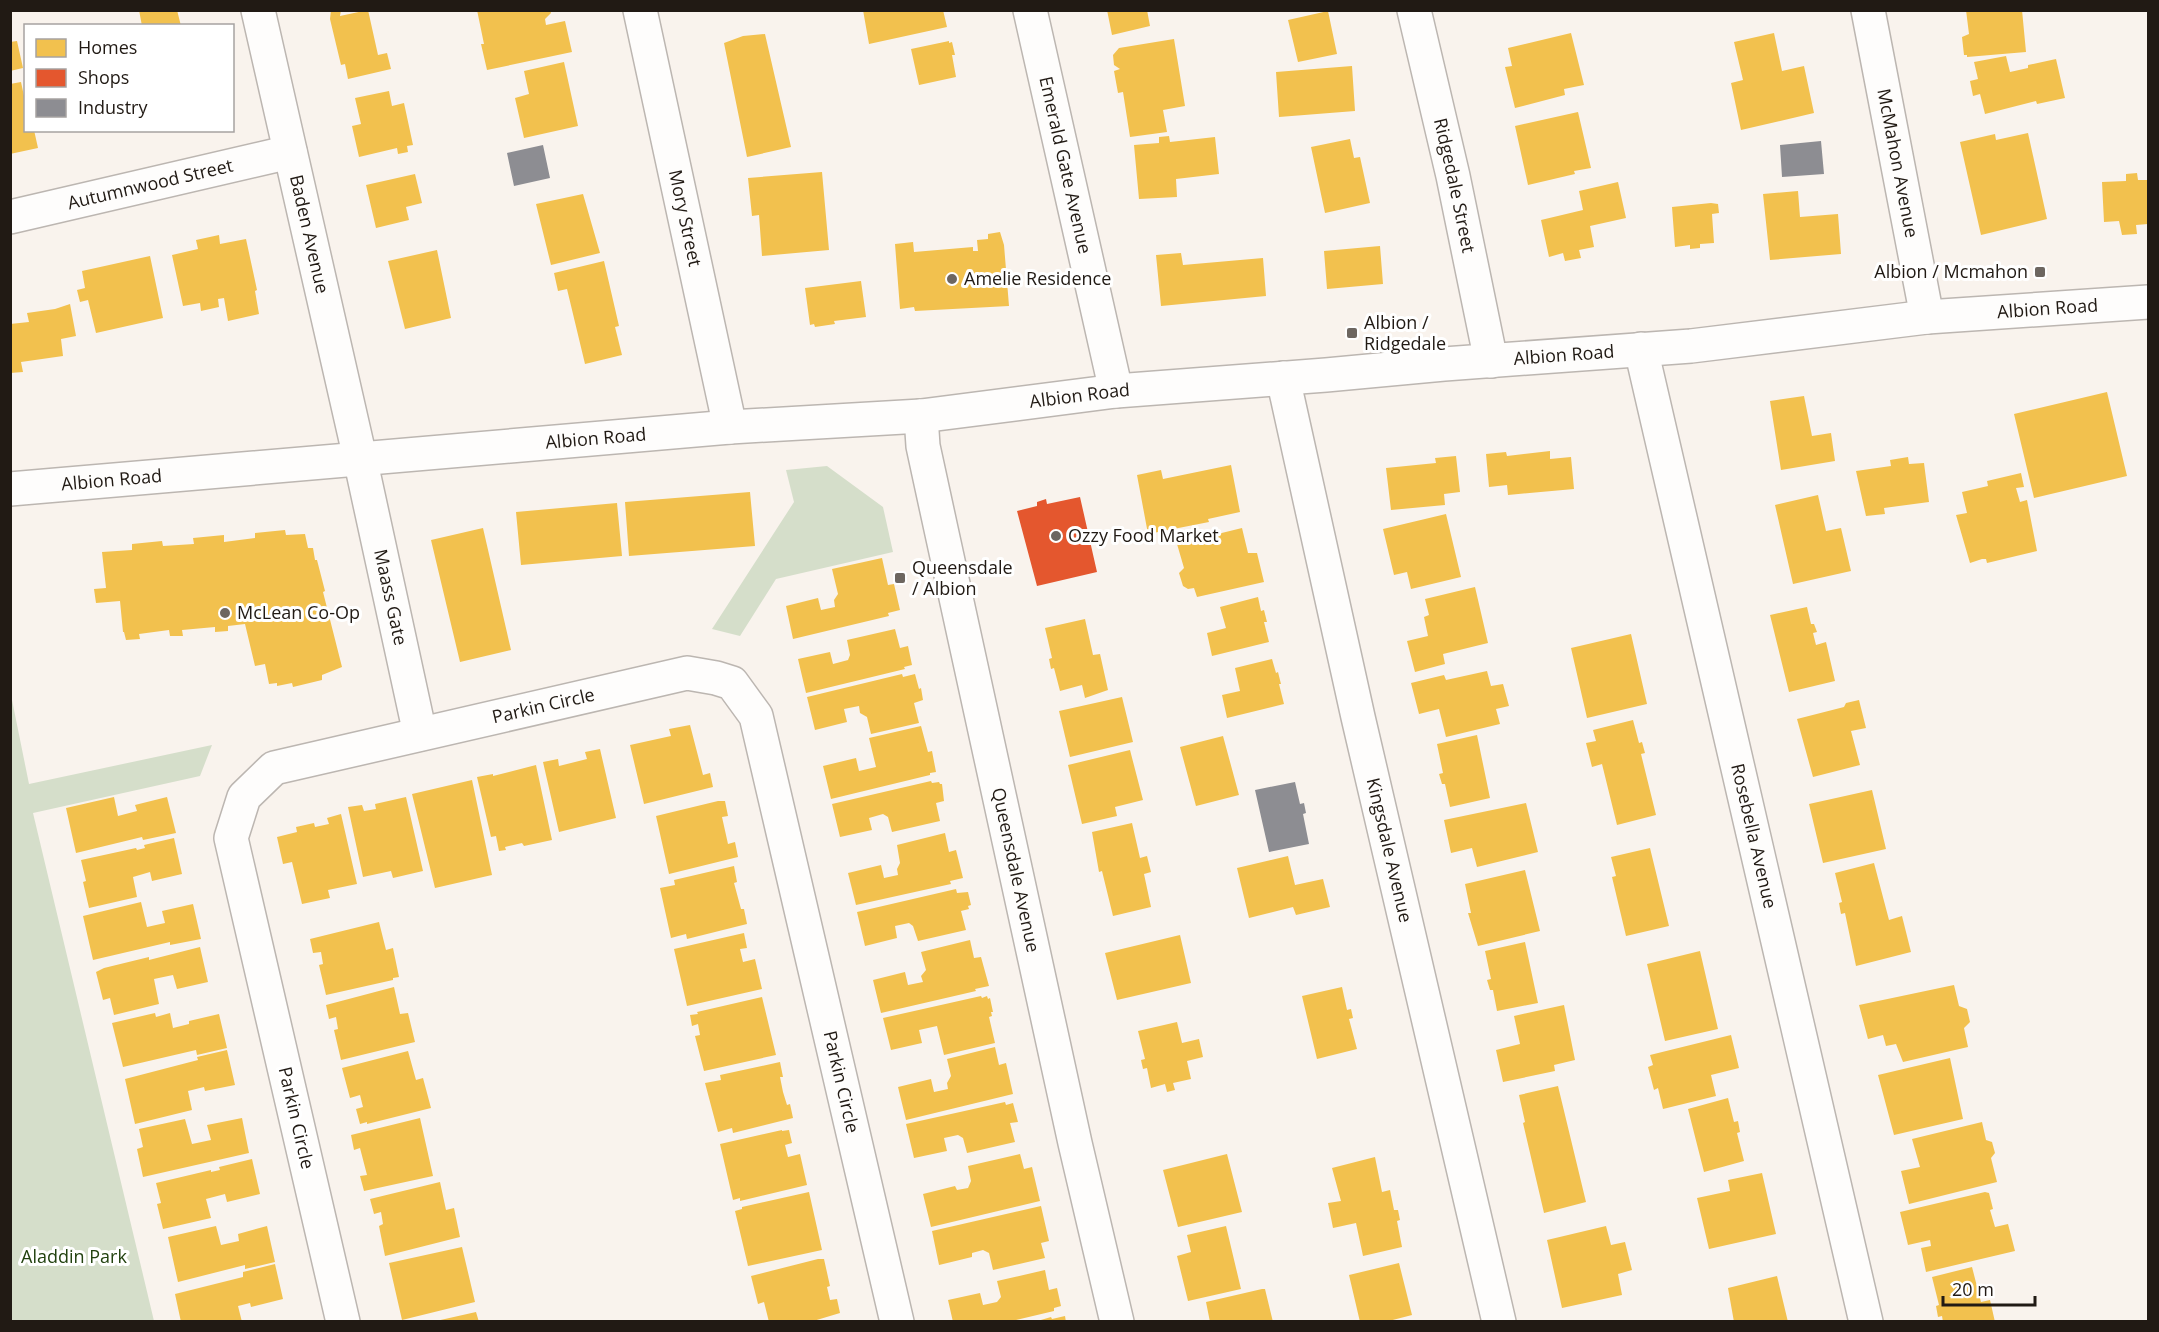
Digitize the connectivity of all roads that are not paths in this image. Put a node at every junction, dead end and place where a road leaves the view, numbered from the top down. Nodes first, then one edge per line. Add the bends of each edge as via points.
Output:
1 (258, 10) edge
2 (640, 10) edge
3 (1030, 10) edge
4 (1414, 10) edge
5 (1868, 10) edge
6 (290, 152) junction
7 (10, 217) edge
8 (2148, 302) edge
9 (1927, 317) junction
10 (1641, 349) junction
11 (1491, 361) junction
12 (1283, 378) junction
13 (1116, 391) junction
14 (921, 416) junction
15 (730, 427) junction
16 (360, 458) junction
17 (10, 489) edge
18 (420, 735) junction
19 (343, 1322) edge
20 (897, 1322) edge
21 (1117, 1322) edge
22 (1499, 1322) edge
23 (1866, 1322) edge

1 - 6 street, Baden Avenue
2 - 15 street, Mory Street
3 - 13 street, Emerald Gate Avenue
4 - 11 street, Ridgedale Street
5 - 9 street, McMahon Avenue
6 - 7 street, Autumnwood Street
6 - 16 street, Baden Avenue
8 - 9 street, Albion Road
9 - 10 street, Albion Road
10 - 11 street, Albion Road
10 - 23 street, Rosebella Avenue
11 - 12 street, Albion Road
12 - 13 street, Albion Road
12 - 22 street, Kingsdale Avenue
13 - 14 street, Albion Road
14 - 15 street, Albion Road
14 - 21 street, Queensdale Avenue via 923,446 951,576
15 - 16 street, Albion Road
16 - 17 street, Albion Road
16 - 18 street, Maass Gate
18 - 19 street, Parkin Circle via 274,768 244,797 231,838
18 - 20 street, Parkin Circle via 687,673 732,683 756,716

